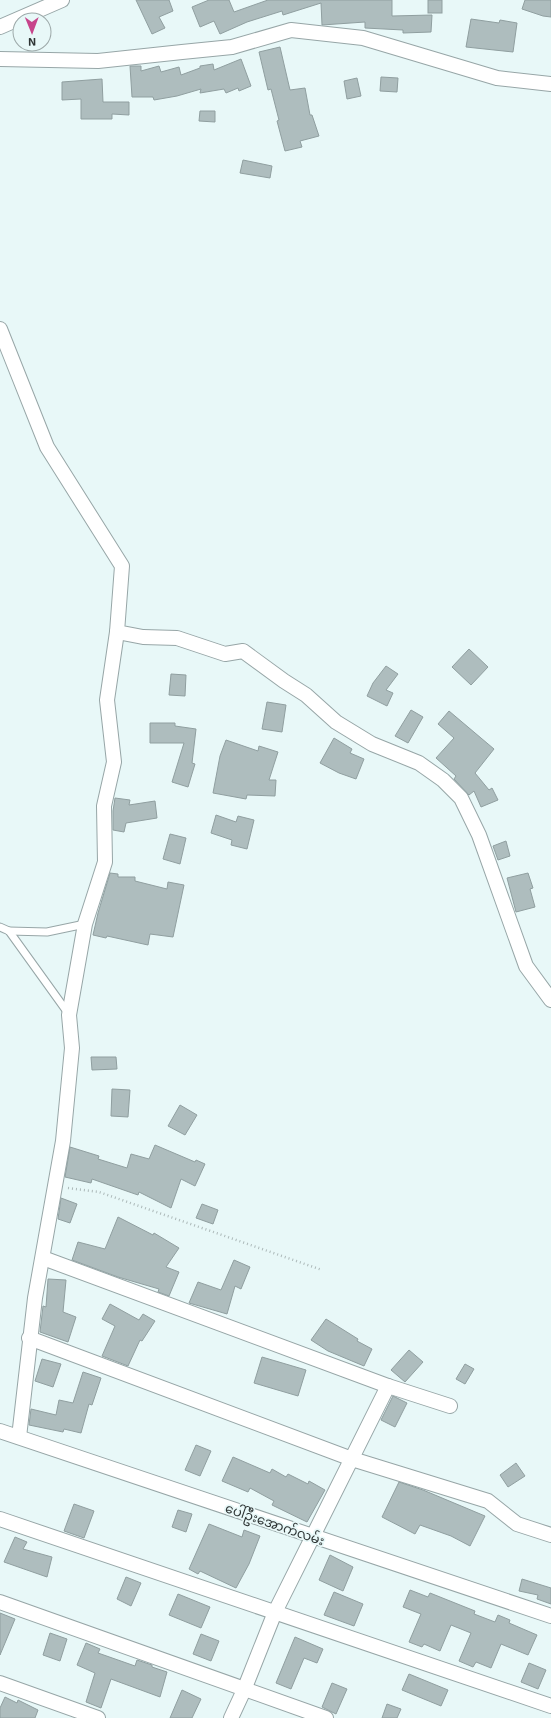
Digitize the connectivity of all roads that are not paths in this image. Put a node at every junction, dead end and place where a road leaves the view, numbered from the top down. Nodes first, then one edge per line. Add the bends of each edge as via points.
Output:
1 (62, 0) edge
2 (0, 27) edge
3 (0, 59) edge
4 (551, 84) edge
5 (0, 329) edge
6 (117, 632) junction
7 (85, 924) junction
8 (0, 927) edge
9 (8, 931) junction
10 (551, 1000) edge
11 (69, 1015) junction
12 (43, 1258) junction
13 (29, 1338) junction
14 (388, 1386) junction
15 (450, 1406) dead end
16 (0, 1431) edge
17 (19, 1438) junction
18 (352, 1459) junction
19 (0, 1519) edge
20 (551, 1535) edge
21 (312, 1537) junction
22 (0, 1602) edge
23 (275, 1612) junction
24 (551, 1616) edge
25 (0, 1683) edge
26 (244, 1690) junction
27 (551, 1706) edge
28 (98, 1718) edge
29 (231, 1718) edge
30 (326, 1718) edge

1 - 2 street
3 - 4 street via 98,61 232,47 291,30 363,38 497,78
5 - 6 street via 47,447 122,566
6 - 7 street via 107,700 114,762 104,806 105,862
6 - 10 street via 143,637 177,638 225,654 242,651 306,695 336,722 372,744 420,763 443,780 464,804 479,835 526,966
7 - 9 lane via 46,932
7 - 11 street
8 - 9 lane
9 - 11 lane
11 - 12 street via 72,1048 63,1141
12 - 13 street
12 - 14 street
13 - 17 street
13 - 18 street
14 - 15 street
14 - 18 street
16 - 17 street, ပေါ်ဦးအောက်လမ်း
17 - 21 street, ပေါ်ဦးအောက်လမ်း
18 - 20 street via 488,1501 517,1524
18 - 21 street
19 - 23 street
21 - 23 street
21 - 24 street, ပေါ်ဦးအောက်လမ်း
22 - 26 street
23 - 26 street
23 - 27 street
25 - 28 street
26 - 29 street
26 - 30 street

